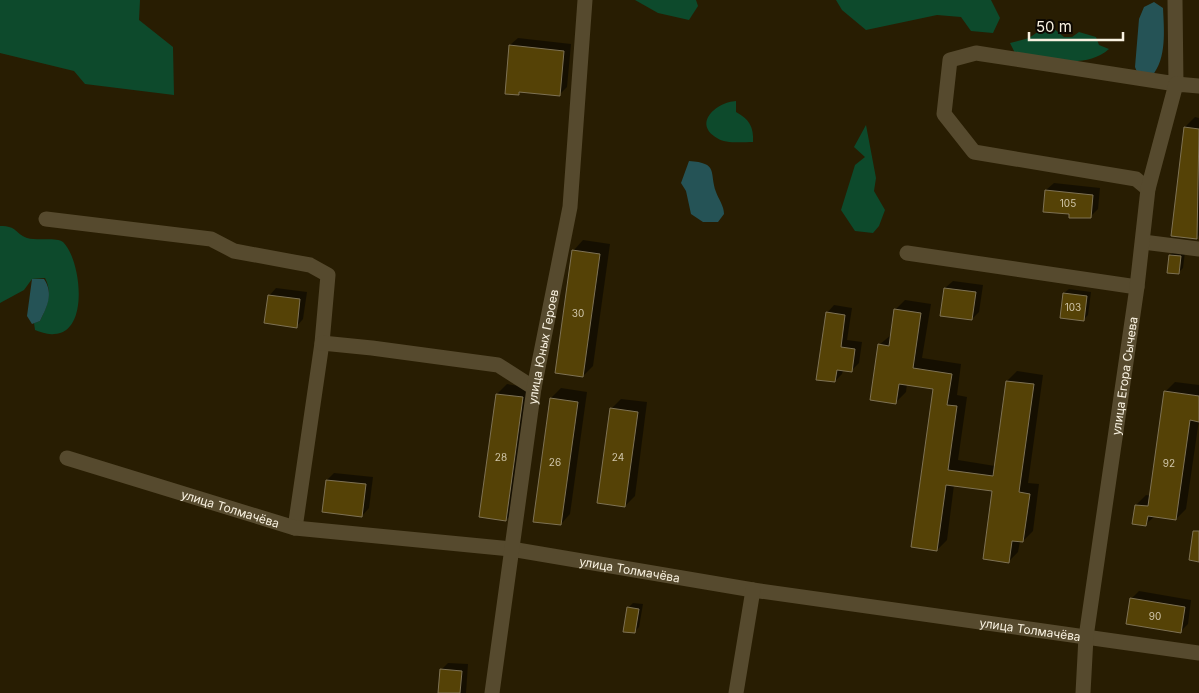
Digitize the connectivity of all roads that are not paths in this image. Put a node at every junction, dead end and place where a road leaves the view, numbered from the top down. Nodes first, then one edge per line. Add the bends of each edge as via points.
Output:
1 (585, 0) edge
2 (1175, 0) edge
3 (1176, 84) junction
4 (1199, 86) edge
5 (1148, 189) junction
6 (46, 219) dead end
7 (1143, 242) junction
8 (1199, 249) edge
9 (907, 252) dead end
10 (1137, 287) junction
11 (322, 344) junction
12 (534, 388) junction
13 (67, 458) dead end
14 (295, 528) junction
15 (511, 549) junction
16 (753, 590) junction
17 (1086, 637) junction
18 (1199, 653) edge
19 (492, 693) edge
20 (736, 693) edge
21 (1083, 693) edge

1 - 12 street, улица Юных Героев via 570,207
2 - 3 street, улица Егора Сычева
3 - 4 street
3 - 5 street, улица Егора Сычева
3 - 5 street via 976,52 950,60 944,114 974,152 1136,180
5 - 7 street, улица Егора Сычева
6 - 11 street via 211,239 234,252 310,265 328,275
7 - 8 street
7 - 10 street, улица Егора Сычева
9 - 10 street
10 - 17 street, улица Егора Сычева
11 - 12 street via 498,365
11 - 14 street
12 - 15 street, улица Юных Героев
13 - 14 street, улица Толмачёва
14 - 15 street, улица Толмачёва
15 - 16 street, улица Толмачёва
15 - 19 street, улица Юных Героев
16 - 17 street, улица Толмачёва
16 - 20 street
17 - 18 street, улица Толмачёва
17 - 21 street, улица Егора Сычева

